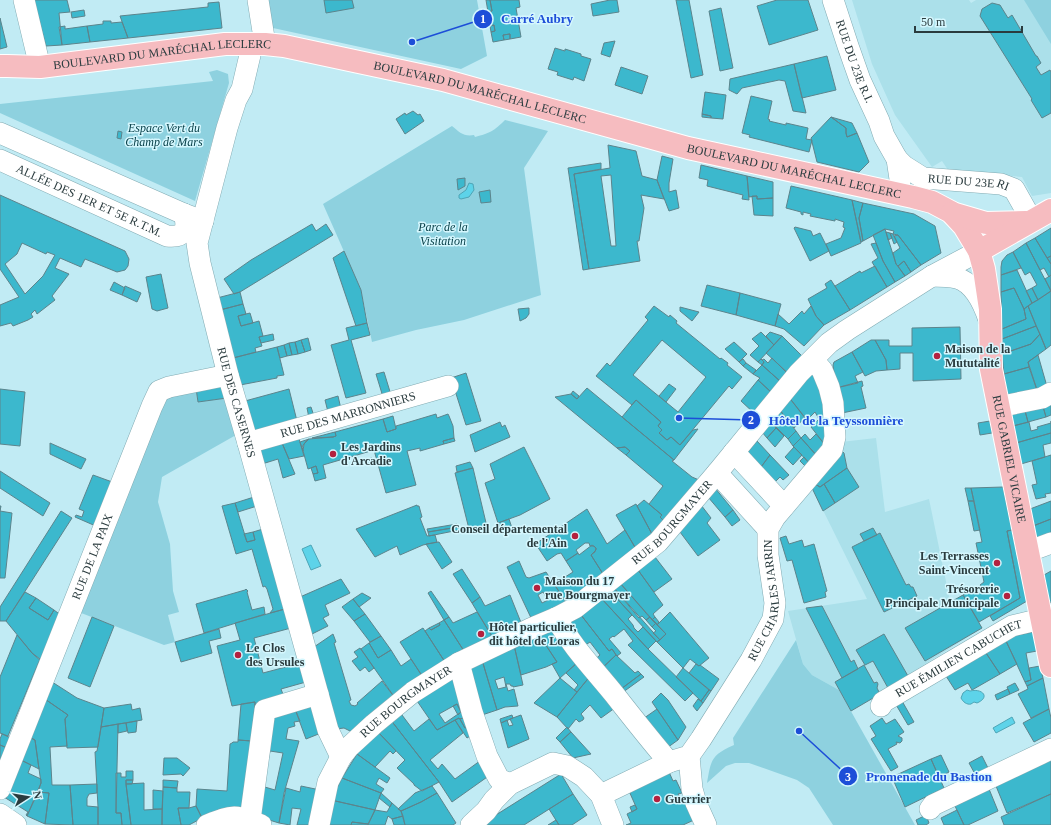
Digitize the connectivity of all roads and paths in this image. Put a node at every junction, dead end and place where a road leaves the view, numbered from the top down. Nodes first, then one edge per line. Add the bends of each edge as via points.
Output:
1 (24, 0) edge
2 (258, 0) edge
3 (833, 0) edge
4 (258, 44) junction
5 (0, 66) edge
6 (40, 67) junction
7 (0, 133) edge
8 (0, 160) edge
9 (904, 166) junction
10 (906, 195) junction
11 (1051, 210) edge
12 (951, 212) junction
13 (184, 214) junction
14 (203, 221) junction
15 (1032, 221) junction
16 (982, 260) junction
17 (932, 276) junction
18 (990, 322) junction
19 (813, 360) junction
20 (228, 375) junction
21 (448, 386) dead end
22 (1051, 393) edge
23 (998, 408) junction
24 (248, 443) junction
25 (734, 452) junction
26 (717, 473) junction
27 (784, 506) junction
28 (768, 529) junction
29 (1051, 543) edge
30 (1027, 552) junction
31 (556, 618) junction
32 (1041, 619) junction
33 (459, 663) junction
34 (1051, 666) edge
35 (318, 694) junction
36 (881, 706) dead end
37 (1051, 749) edge
38 (689, 756) junction
39 (341, 757) junction
40 (669, 762) junction
41 (510, 784) junction
42 (0, 789) edge
43 (601, 795) junction
44 (930, 809) dead end
45 (0, 814) edge
46 (255, 823) edge
47 (16, 825) edge
48 (207, 825) edge
49 (319, 825) edge
50 (471, 825) edge
51 (613, 825) edge
52 (706, 825) edge

1 - 6 street
2 - 4 street, RUE DES CASERNES
3 - 9 street, RUE DU 23E R.I. via 860,80 884,136
4 - 6 main road, BOULEVARD DU MARÉCHAL LECLERC via 224,44
4 - 10 main road, BOULEVARD DU MARÉCHAL LECLERC via 305,50 443,80 688,148
4 - 14 street, RUE DES CASERNES via 250,55 242,90 227,128
5 - 6 main road, BOULEVARD DU MARÉCHAL LECLERC
7 - 13 street, ALLÉE DES 1ER ET 5E R.T.M.
8 - 13 street, ALLÉE DES 1ER ET 5E R.T.M. via 167,236 174,237 185,230 187,224
9 - 10 street, RUE DU 23E R.I. via 914,184
9 - 15 street, RUE DU 23E RI via 923,178 1009,186 1014,189
10 - 12 main road, BOULEVARD DU MARÉCHAL LECLERC via 932,202
11 - 15 main road
12 - 15 main road, BOULEVARD DU MARÉCHAL LECLERC via 986,223
12 - 16 main road, BOULEVARD DU MARÉCHAL LECLERC via 964,226
13 - 14 street, ALLÉE DES 1ER ET 5E R.T.M.
14 - 20 street, RUE DES CASERNES via 197,243 200,263
15 - 16 main road via 1009,234 986,260
16 - 17 street, RUE BOURGMAYER
16 - 18 main road, RUE GABRIEL VICAIRE
17 - 18 street via 960,279 970,285
17 - 19 street, RUE BOURGMAYER via 847,330
18 - 23 main road, RUE GABRIEL VICAIRE via 991,369
19 - 25 street, RUE BOURGMAYER via 799,373
19 - 27 street, RUE CHARLES JARRIN via 822,370 829,387 833,403 835,437 832,450
20 - 24 street, RUE DES CASERNES
20 - 42 street, RUE DE LA PAIX via 159,391
21 - 24 street, RUE DES MARRONNIERS
22 - 23 street via 1042,398
23 - 30 main road, RUE GABRIEL VICAIRE
24 - 35 street, RUE DES CASERNES
25 - 26 street, RUE BOURGMAYER
25 - 27 street
26 - 28 street
26 - 31 street, RUE BOURGMAYER via 658,542 575,608
27 - 28 street, RUE CHARLES JARRIN
28 - 38 street, RUE CHARLES JARRIN via 768,555 775,603 773,619
29 - 30 street
30 - 32 main road, RUE GABRIEL VICAIRE
31 - 33 street, RUE BOURGMAYER
31 - 40 street via 582,659
32 - 34 main road, RUE GABRIEL VICAIRE
32 - 36 street, RUE ÉMILIEN CABUCHET via 1012,626 883,702
33 - 39 street, RUE BOURGMAYER via 413,692 374,724
33 - 41 street via 487,756 499,778
35 - 39 street, RUE DES CASERNES via 328,730
35 - 46 street via 265,710
37 - 44 street via 933,805
38 - 40 street
38 - 52 street via 692,789
39 - 49 street, RUE BOURGMAYER via 328,782
40 - 43 street
41 - 43 street via 553,763 576,770
41 - 50 street
43 - 51 street
45 - 47 street
46 - 48 street via 238,817 228,817

